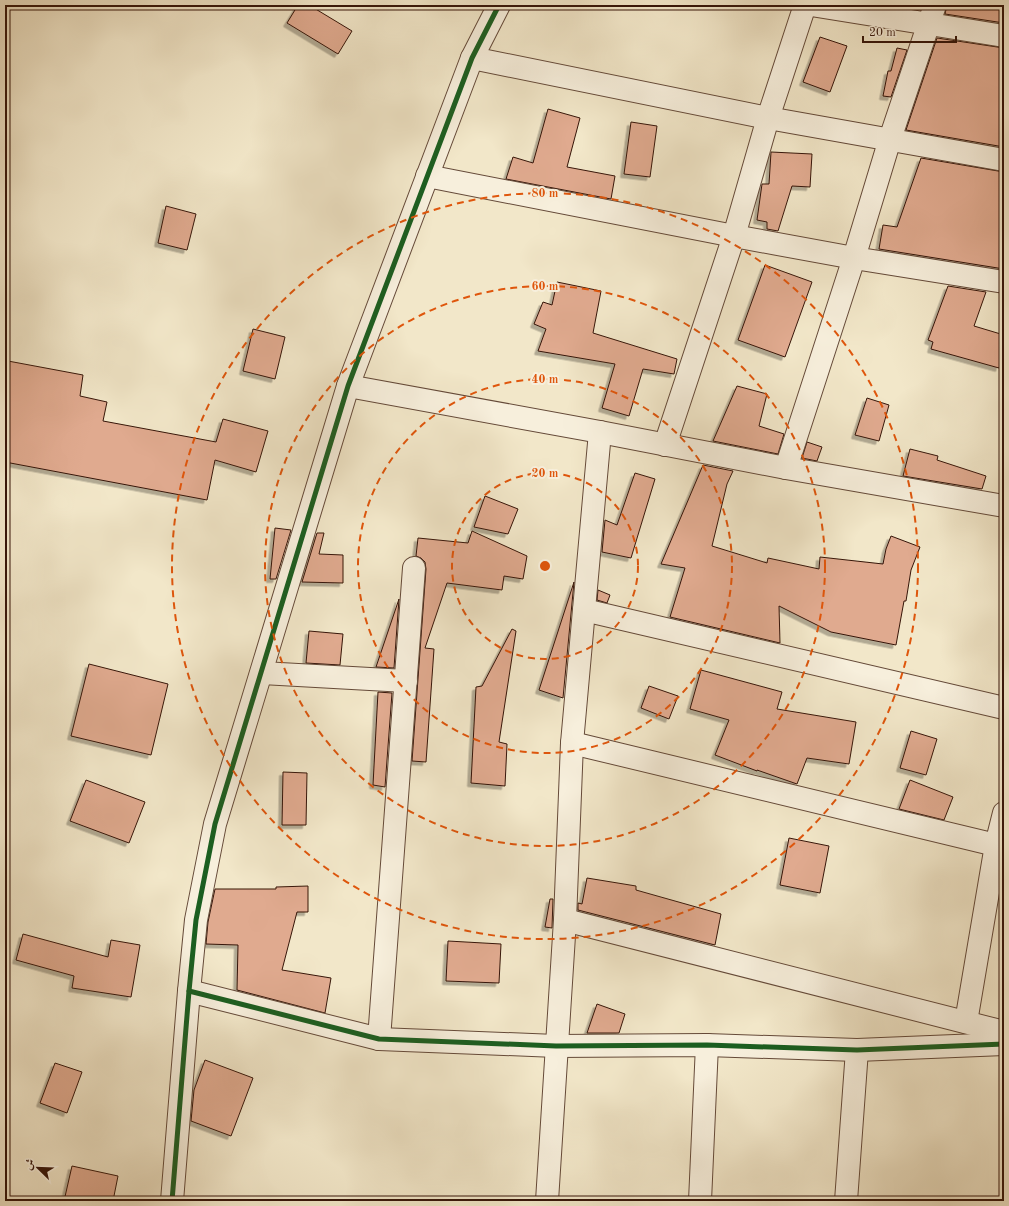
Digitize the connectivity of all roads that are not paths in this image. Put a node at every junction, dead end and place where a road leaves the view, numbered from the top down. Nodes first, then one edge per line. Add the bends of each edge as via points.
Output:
1 (499, 5) edge
2 (805, 5) edge
3 (811, 5) edge
4 (932, 15) edge
5 (1004, 36) edge
6 (472, 58) junction
7 (768, 118) junction
8 (890, 139) junction
9 (1004, 160) edge
10 (427, 176) junction
11 (734, 236) junction
12 (854, 258) junction
13 (1004, 282) edge
14 (348, 386) junction
15 (600, 432) junction
16 (665, 445) junction
17 (786, 468) junction
18 (1004, 506) edge
19 (414, 568) dead end
20 (584, 610) junction
21 (262, 673) junction
22 (406, 681) junction
23 (1004, 708) edge
24 (572, 743) junction
25 (1004, 813) edge
26 (1000, 846) edge
27 (565, 920) junction
28 (189, 991) junction
29 (966, 1022) junction
30 (1004, 1032) edge
31 (379, 1039) junction
32 (1004, 1044) edge
33 (707, 1045) junction
34 (556, 1046) junction
35 (857, 1050) junction
36 (172, 1201) edge
37 (547, 1201) edge
38 (700, 1201) edge
39 (846, 1201) edge

1 - 6 street
2 - 7 street
3 - 4 street
4 - 5 street
4 - 8 street
6 - 7 street
6 - 10 street
7 - 8 street
7 - 11 street
8 - 9 street
8 - 12 street
10 - 11 street
10 - 14 street
11 - 12 street
11 - 16 street
12 - 13 street
12 - 17 street
14 - 15 street
14 - 21 street
15 - 16 street
15 - 20 street
16 - 17 street
17 - 18 street
19 - 22 street
20 - 23 street
20 - 24 street
21 - 22 street
21 - 28 street via 215,824 196,920
22 - 31 street
24 - 26 street
24 - 27 street
25 - 26 street
26 - 29 street
27 - 29 street
27 - 34 street
28 - 31 street
28 - 36 street
29 - 30 street
31 - 34 street
32 - 35 street
33 - 34 street
33 - 35 street
33 - 38 street
34 - 37 street
35 - 39 street

